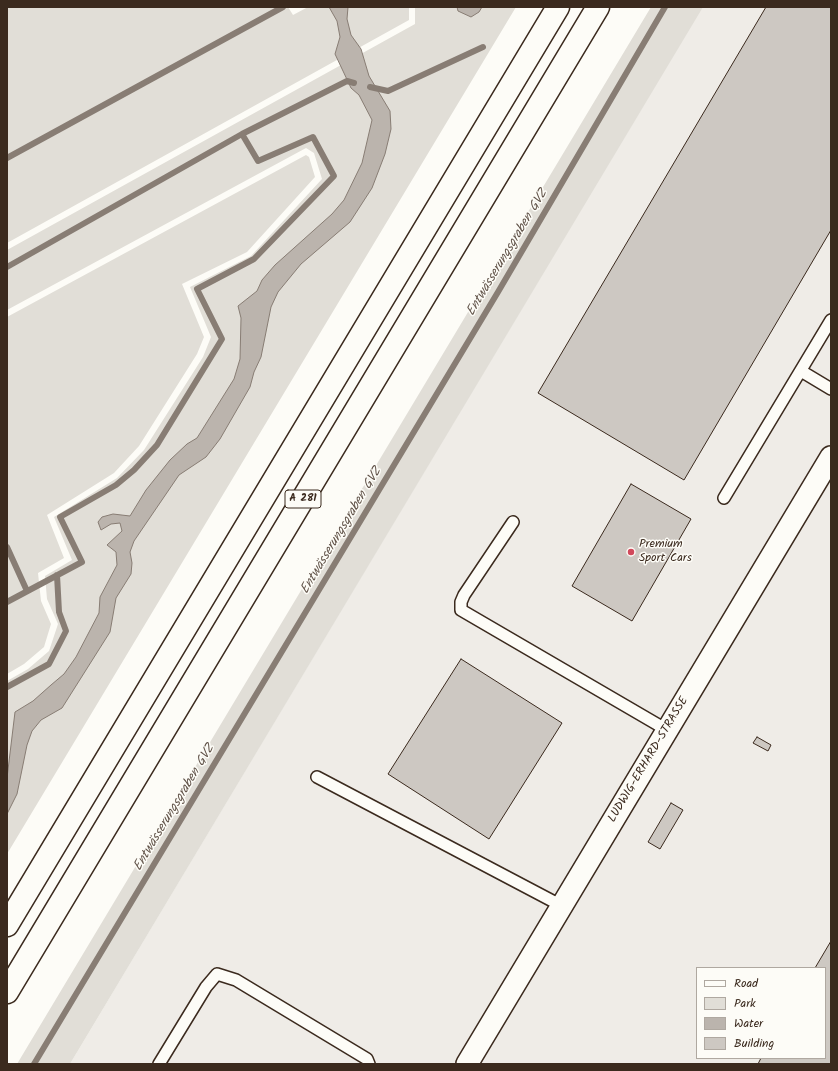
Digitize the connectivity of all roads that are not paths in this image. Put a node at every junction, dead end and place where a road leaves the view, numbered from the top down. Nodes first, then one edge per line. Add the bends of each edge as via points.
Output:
1 (558, 7) edge
2 (598, 7) edge
3 (831, 320) edge
4 (801, 371) junction
5 (831, 389) edge
6 (831, 457) edge
7 (724, 498) dead end
8 (513, 522) dead end
9 (667, 730) junction
10 (317, 777) dead end
11 (562, 906) junction
12 (7, 925) edge
13 (7, 992) edge
14 (159, 1064) edge
15 (368, 1064) edge
16 (468, 1064) edge

1 - 12 highway, A 281
2 - 13 highway, A 281
3 - 4 lane
4 - 5 lane
4 - 7 lane
6 - 9 street, LUDWIG-ERHARD-STRASSE
8 - 9 lane via 464,595 461,610
9 - 11 street, LUDWIG-ERHARD-STRASSE
10 - 11 lane
11 - 16 street, LUDWIG-ERHARD-STRASSE
14 - 15 lane via 206,987 217,974 236,980 367,1059

